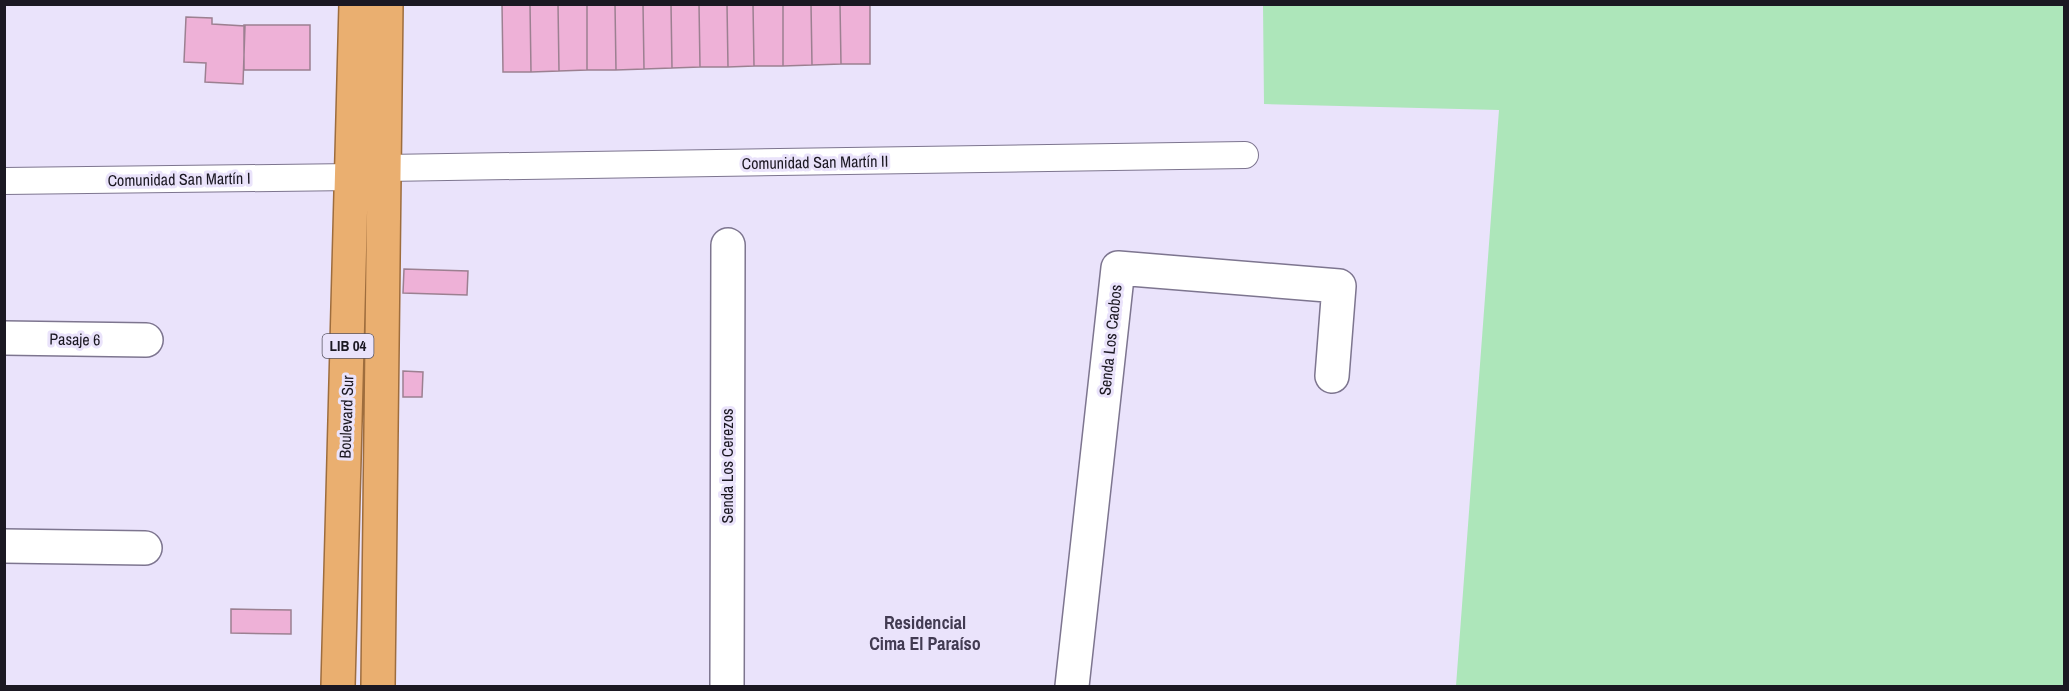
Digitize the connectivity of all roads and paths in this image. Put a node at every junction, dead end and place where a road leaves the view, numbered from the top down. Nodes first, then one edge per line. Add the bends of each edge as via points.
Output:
1 (356, 4) edge
2 (386, 4) edge
3 (1245, 155) dead end
4 (385, 168) junction
5 (353, 177) junction
6 (4, 181) edge
7 (728, 245) dead end
8 (4, 338) edge
9 (146, 340) dead end
10 (1332, 376) dead end
11 (4, 546) edge
12 (145, 548) dead end
13 (338, 687) edge
14 (378, 687) edge
15 (727, 687) edge
16 (1072, 687) edge

1 - 5 highway, Boulevard Sur / LIB 04
2 - 4 highway, LIB 04
3 - 4 street, Comunidad San Martín II
4 - 14 highway, LIB 04
5 - 6 street, Comunidad San Martín I
5 - 13 highway, Boulevard Sur / LIB 04
7 - 15 street, Senda Los Cerezos
8 - 9 street, Pasaje 6
10 - 16 street, Senda Los Caobos via 1339,286 1118,268
11 - 12 street

